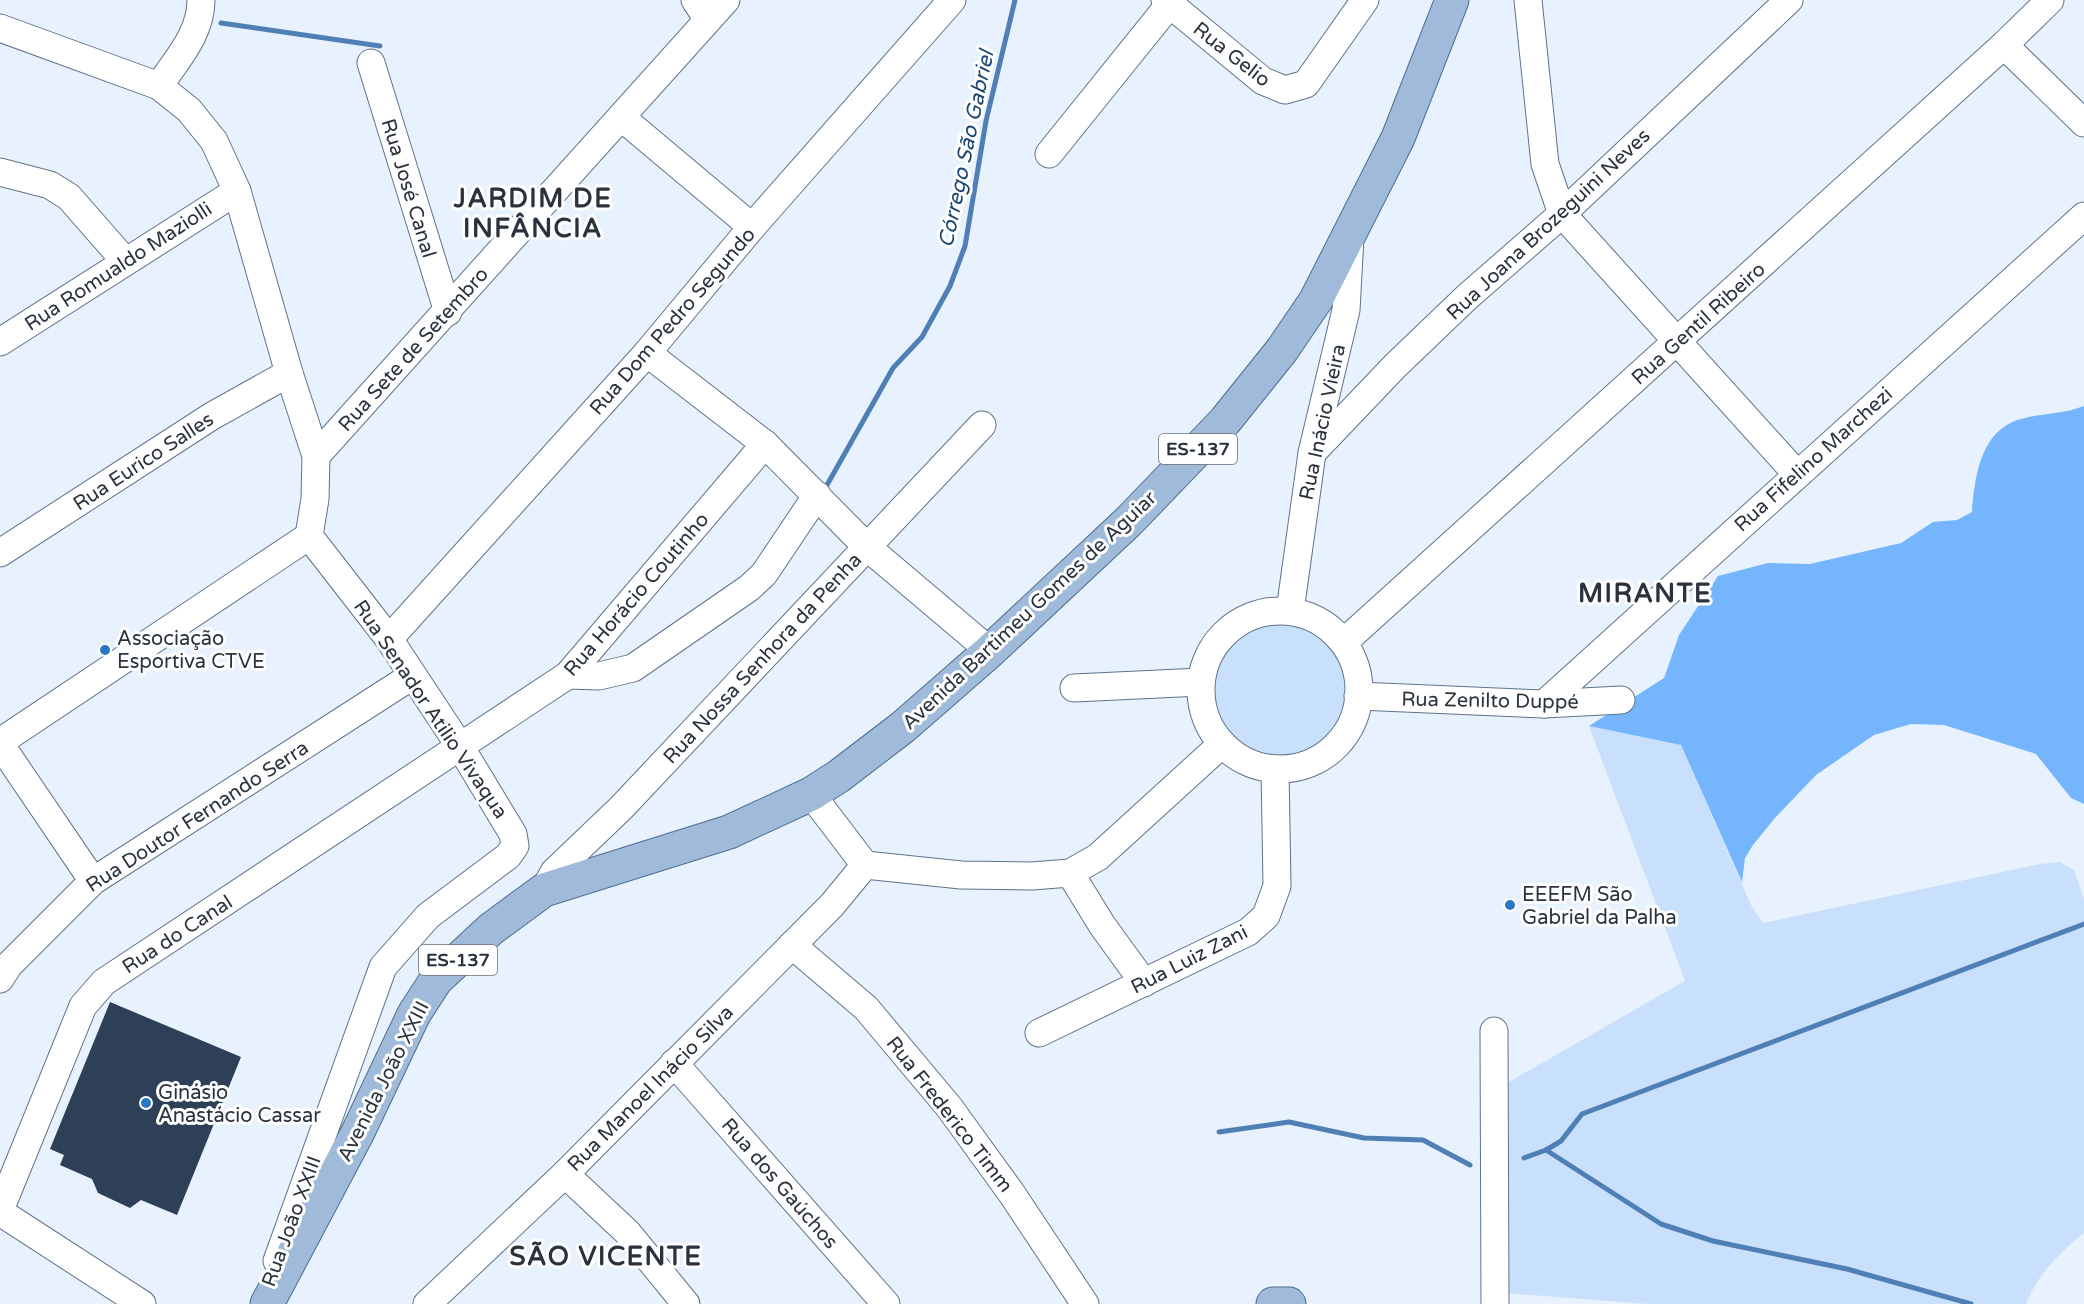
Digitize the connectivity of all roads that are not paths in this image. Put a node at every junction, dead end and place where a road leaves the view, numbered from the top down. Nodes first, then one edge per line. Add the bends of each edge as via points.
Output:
1 (201, 0) edge
2 (726, 0) edge
3 (952, 0) edge
4 (1365, 0) edge
5 (1452, 0) edge
6 (1529, 0) edge
7 (1789, 0) edge
8 (2050, 0) edge
9 (1169, 1) edge
10 (701, 10) edge
11 (0, 28) edge
12 (2004, 45) junction
13 (371, 63) dead end
14 (159, 86) junction
15 (621, 117) junction
16 (2084, 123) edge
17 (1049, 154) dead end
18 (0, 172) edge
19 (237, 191) junction
20 (1562, 214) junction
21 (2081, 225) edge
22 (752, 227) junction
23 (1351, 234) junction
24 (125, 261) junction
25 (448, 312) junction
26 (0, 342) edge
27 (1678, 342) junction
28 (647, 353) junction
29 (289, 373) junction
30 (982, 425) dead end
31 (765, 444) junction
32 (1312, 453) junction
33 (316, 456) junction
34 (1797, 473) junction
35 (817, 495) junction
36 (309, 536) junction
37 (867, 547) junction
38 (0, 553) edge
39 (1290, 611) junction
40 (389, 639) junction
41 (1344, 642) junction
42 (990, 651) junction
43 (568, 675) junction
44 (412, 676) junction
45 (1201, 682) junction
46 (1074, 688) dead end
47 (1358, 696) junction
48 (1622, 700) dead end
49 (1544, 704) junction
50 (0, 743) edge
51 (1222, 744) junction
52 (461, 748) junction
53 (1275, 769) junction
54 (811, 794) junction
55 (865, 865) junction
56 (489, 873) joint
57 (1070, 873) junction
58 (93, 881) junction
59 (544, 890) junction
60 (792, 945) junction
61 (0, 979) edge
62 (1144, 982) junction
63 (1494, 1031) dead end
64 (1040, 1033) dead end
65 (674, 1063) junction
66 (565, 1174) junction
67 (0, 1211) edge
68 (443, 1299) edge
69 (142, 1304) edge
70 (261, 1304) edge
71 (267, 1304) edge
72 (686, 1304) edge
73 (886, 1304) edge
74 (1085, 1304) edge
75 (1273, 1304) edge
76 (1289, 1304) edge
77 (1495, 1304) edge

1 - 14 street via 193,36
2 - 10 street, Rua Sete de Setembro
3 - 22 street, Rua Dom Pedro Segundo
4 - 9 street, Rua Gelio via 1306,84 1285,90 1263,81
5 - 23 main road, Avenida Bartimeu Gomes de Aguiar / ES-137 via 1398,138
6 - 20 street via 1545,164
7 - 20 street, Rua Joana Brozeguini Neves
8 - 12 street, Rua Gentil Ribeiro
9 - 17 street
10 - 15 street, Rua Sete de Setembro
11 - 14 street
12 - 16 street
12 - 27 street, Rua Gentil Ribeiro
13 - 25 street, Rua José Canal
14 - 19 street via 189,110 214,141
15 - 22 street
15 - 25 street, Rua Sete de Setembro
18 - 24 street via 50,184 69,197
19 - 24 street, Rua Romualdo Maziolli
19 - 29 street
20 - 27 street
20 - 32 street, Rua Joana Brozeguini Neves via 1403,358
21 - 34 street, Rua Fifelino Marchezi
22 - 28 street, Rua Dom Pedro Segundo
23 - 32 street, Rua Inácio Vieira via 1346,310
23 - 42 main road, Avenida Bartimeu Gomes de Aguiar / ES-137 via 1310,309 1226,421 1129,521
24 - 26 street, Rua Romualdo Maziolli
25 - 33 street, Rua Sete de Setembro
27 - 34 street
27 - 41 street, Rua Gentil Ribeiro
28 - 31 street
28 - 40 street, Rua Dom Pedro Segundo
29 - 33 street
29 - 38 street, Rua Eurico Salles via 212,416
30 - 37 street, Rua Nossa Senhora da Penha
31 - 35 street
31 - 43 street, Rua Horácio Coutinho
32 - 39 street, Rua Inácio Vieira
33 - 36 street
34 - 49 street, Rua Fifelino Marchezi
35 - 37 street
35 - 43 street via 764,574 749,588 633,668 599,676
36 - 40 street, Rua Senador Atilio Vivaqua
36 - 50 street
37 - 42 street
37 - 59 street, Rua Nossa Senhora da Penha via 621,808 554,872
39 - 41 street via 1316,619
39 - 45 street via 1264,611 1240,620 1221,636 1207,658
40 - 44 street, Rua Senador Atilio Vivaqua
41 - 47 street via 1356,670
42 - 54 main road, Avenida Bartimeu Gomes de Aguiar / ES-137 via 903,727
43 - 52 street, Rua Horácio Coutinho
44 - 52 street, Rua Senador Atilio Vivaqua
44 - 58 street, Rua Doutor Fernando Serra
45 - 46 street
45 - 51 street via 1202,705 1209,726
47 - 49 street, Rua Zenilto Duppé
47 - 53 street via 1355,716 1343,738 1324,756 1300,766
48 - 49 street, Rua Zenilto Duppé
50 - 58 street
51 - 53 street via 1237,757
51 - 57 street via 1098,857
52 - 56 street, Rua Senador Atilio Vivaqua via 513,834 515,846
52 - 67 street, Rua do Canal via 114,975 91,994
53 - 62 street, Rua Luiz Zani via 1277,886 1266,916 1248,932
54 - 55 street
54 - 59 main road, Avenida João XXIII / ES-137 via 729,832
55 - 57 street via 962,875
55 - 60 street, Rua Manoel Inácio Silva
56 - 70 street, Rua João XXIII via 428,916 383,967
57 - 62 street
58 - 61 street, Rua Doutor Fernando Serra via 9,965
59 - 71 main road, Avenida João XXIII / ES-137 via 491,929 436,980 409,1024 358,1132
60 - 65 street, Rua Manoel Inácio Silva
60 - 74 street, Rua Frederico Timm via 866,1008 949,1107
62 - 64 street, Rua Luiz Zani
63 - 77 street
65 - 66 street, Rua Manoel Inácio Silva
65 - 73 street, Rua dos Gaúchos
66 - 68 street, Rua Manoel Inácio Silva
66 - 72 street via 627,1232
67 - 69 street
75 - 76 main road

